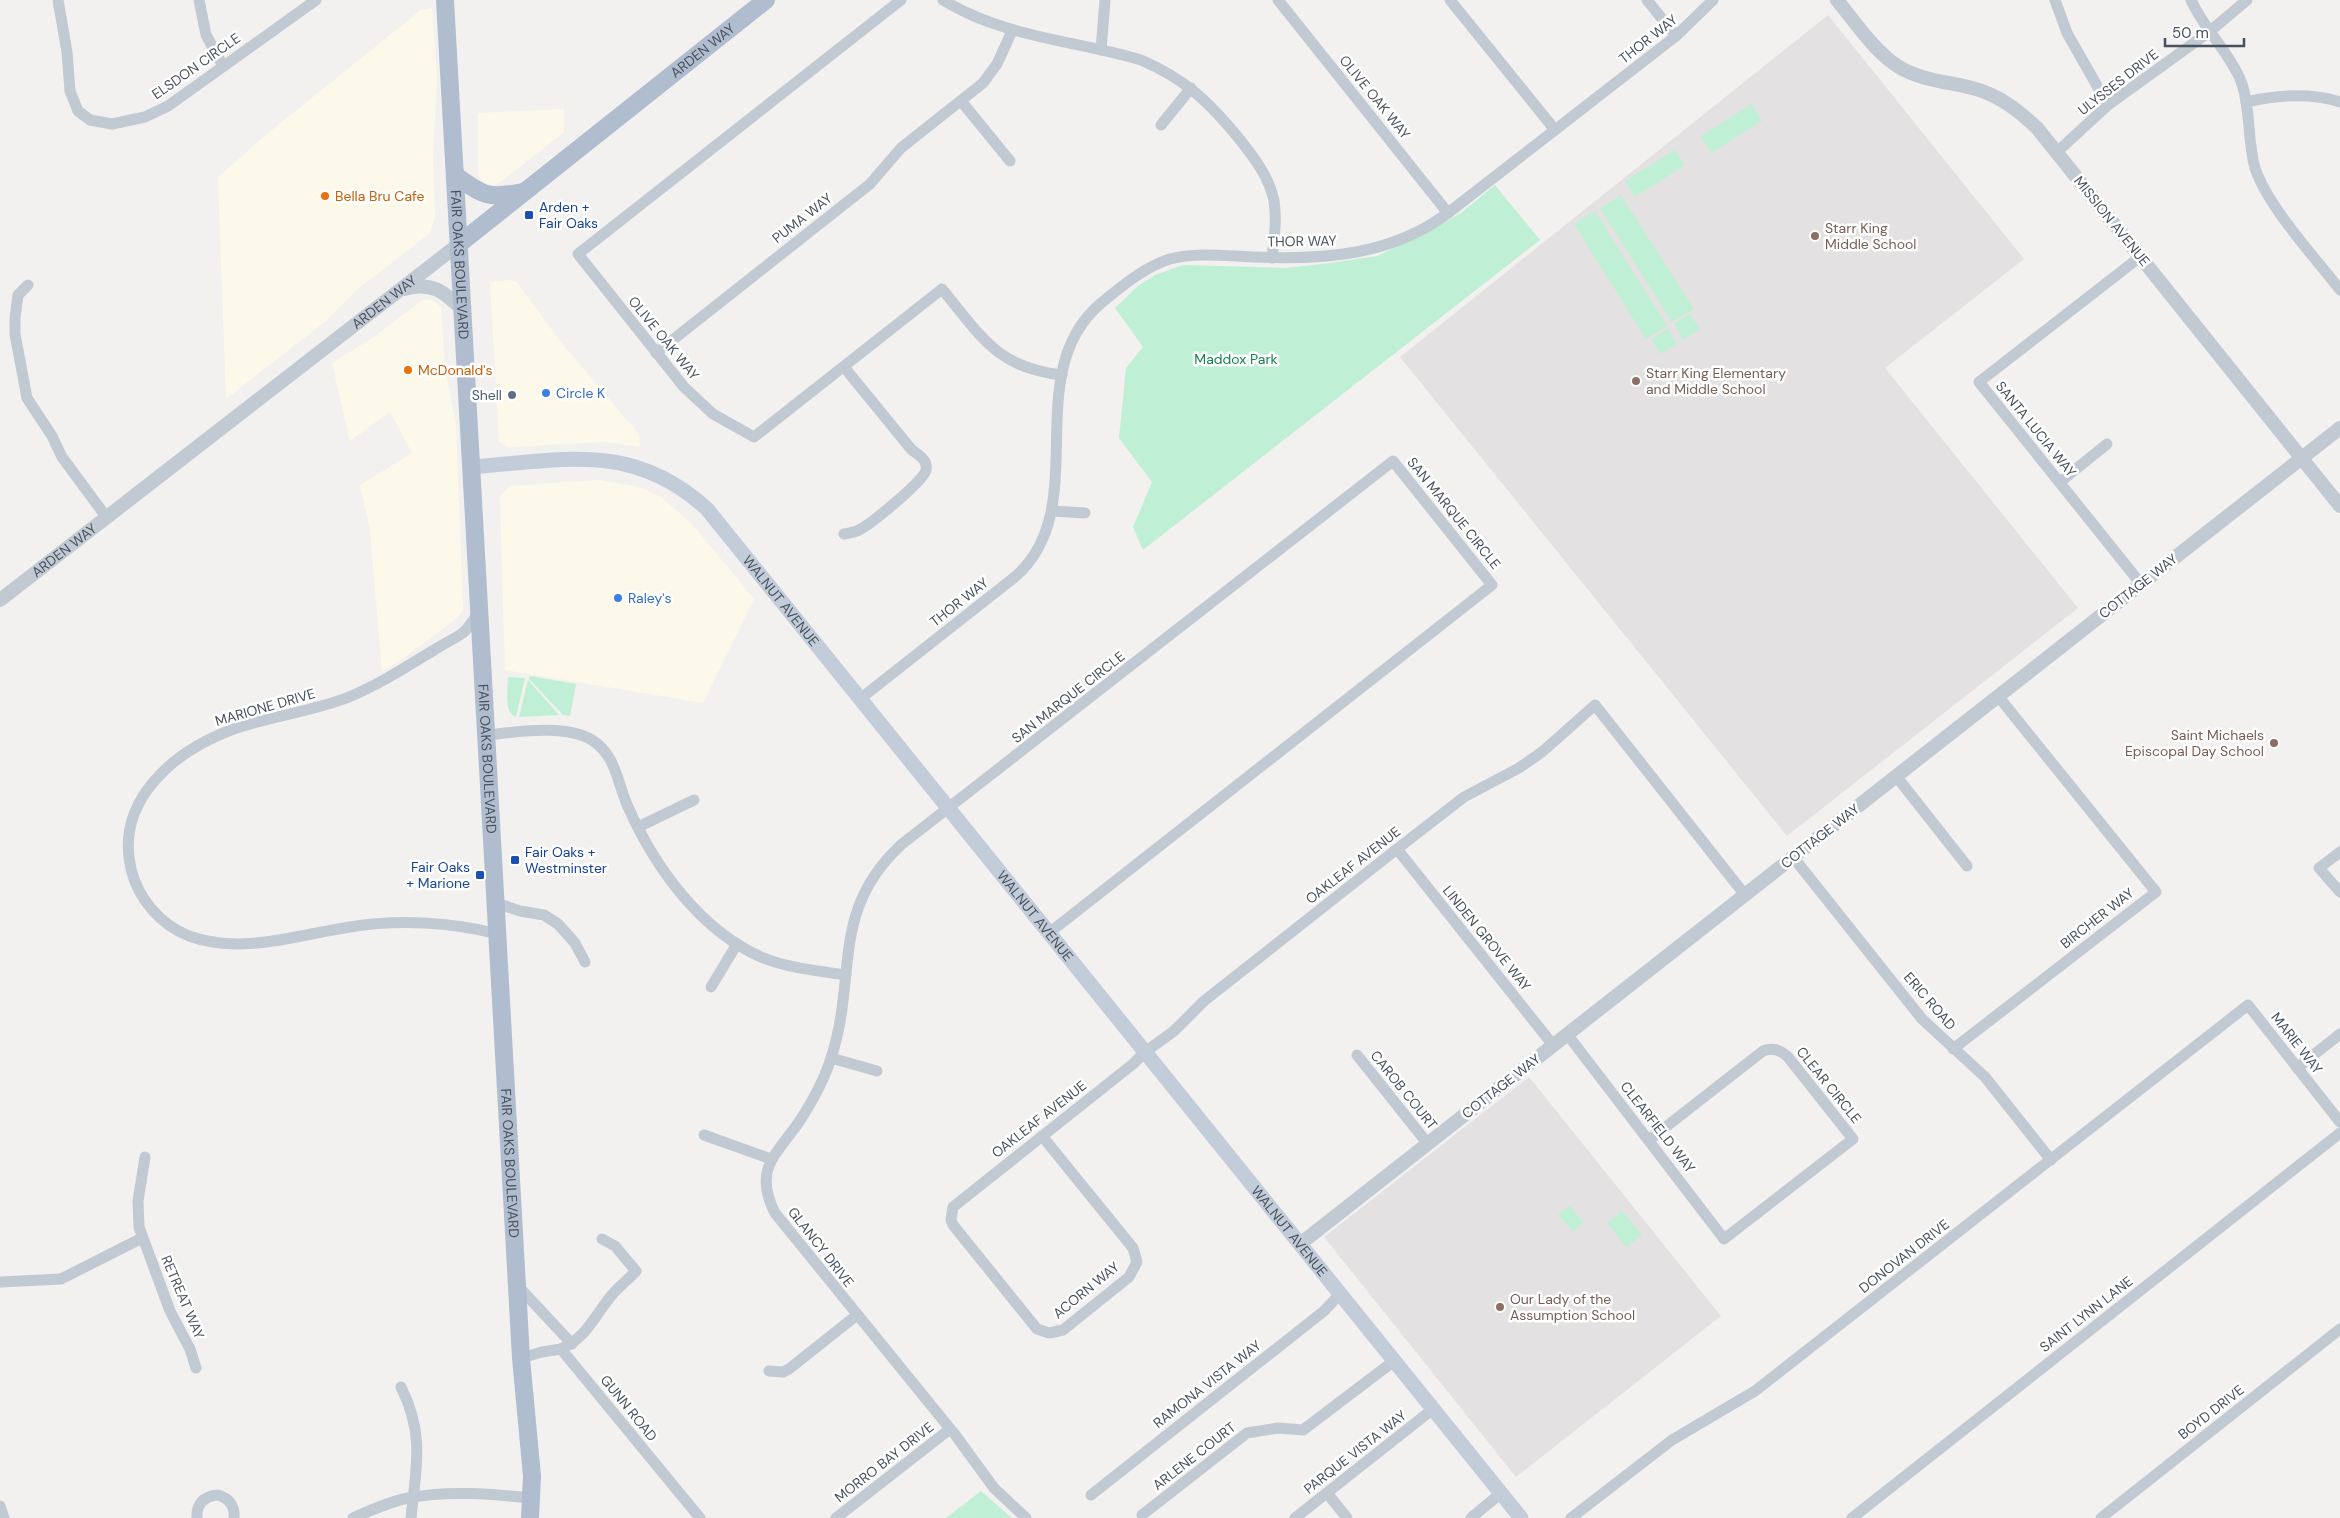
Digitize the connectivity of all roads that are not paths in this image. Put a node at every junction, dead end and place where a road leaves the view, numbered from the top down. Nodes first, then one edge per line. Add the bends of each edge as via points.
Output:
1 (58, 0) edge
2 (199, 0) edge
3 (316, 0) edge
4 (445, 0) edge
5 (766, 0) edge
6 (901, 0) edge
7 (944, 0) edge
8 (1105, 0) edge
9 (1278, 0) edge
10 (1450, 0) edge
11 (1648, 0) edge
12 (1713, 0) edge
13 (1837, 0) edge
14 (2055, 0) edge
15 (2190, 0) edge
16 (2247, 0) edge
17 (1012, 31) junction
18 (2208, 32) junction
19 (1676, 36) junction
20 (1101, 50) junction
21 (223, 66) junction
22 (1191, 88) junction
23 (961, 101) junction
24 (2246, 102) junction
25 (2340, 102) edge
26 (2108, 105) junction
27 (1161, 126) dead end
28 (1555, 130) junction
29 (2057, 152) junction
30 (1010, 161) dead end
31 (456, 175) junction
32 (526, 192) junction
33 (1448, 214) junction
34 (460, 244) junction
35 (2140, 257) junction
36 (1272, 258) junction
37 (28, 285) dead end
38 (401, 290) junction
39 (2340, 290) edge
40 (464, 311) junction
41 (656, 352) junction
42 (844, 367) junction
43 (1062, 375) junction
44 (2340, 428) edge
45 (2107, 444) dead end
46 (2301, 458) junction
47 (472, 467) junction
48 (2060, 482) junction
49 (2340, 506) edge
50 (1052, 511) junction
51 (1085, 514) dead end
52 (107, 518) junction
53 (844, 534) dead end
54 (2141, 584) junction
55 (0, 600) edge
56 (480, 611) junction
57 (1998, 696) junction
58 (860, 699) junction
59 (487, 735) junction
60 (1896, 776) junction
61 (694, 800) dead end
62 (948, 807) junction
63 (638, 827) junction
64 (1397, 849) junction
65 (2340, 852) edge
66 (1794, 857) junction
67 (1967, 866) dead end
68 (2340, 892) edge
69 (1745, 894) junction
70 (496, 903) junction
71 (1049, 933) junction
72 (498, 934) junction
73 (737, 944) junction
74 (585, 962) dead end
75 (846, 975) junction
76 (711, 987) dead end
77 (2248, 1005) joint
78 (1567, 1034) junction
79 (2340, 1034) edge
80 (1554, 1045) junction
81 (1954, 1049) junction
82 (1144, 1052) junction
83 (1357, 1055) dead end
84 (831, 1058) junction
85 (2298, 1068) junction
86 (877, 1071) dead end
87 (2340, 1122) edge
88 (2340, 1133) edge
89 (704, 1135) dead end
90 (1042, 1136) junction
91 (1649, 1140) junction
92 (1428, 1144) junction
93 (145, 1157) dead end
94 (771, 1160) junction
95 (2051, 1160) junction
96 (951, 1212) joint
97 (142, 1238) junction
98 (602, 1239) dead end
99 (1724, 1239) joint
100 (1300, 1244) junction
101 (0, 1282) edge
102 (517, 1284) junction
103 (1340, 1294) junction
104 (857, 1315) junction
105 (2340, 1328) edge
106 (567, 1347) junction
107 (521, 1358) junction
108 (1394, 1361) junction
109 (196, 1368) dead end
110 (769, 1371) dead end
111 (400, 1388) dead end
112 (1433, 1410) junction
113 (950, 1429) junction
114 (1327, 1493) junction
115 (1501, 1493) junction
116 (1091, 1495) dead end
117 (413, 1497) junction
118 (531, 1498) junction
119 (0, 1506) edge
120 (1142, 1515) dead end
121 (4, 1518) edge
122 (197, 1518) edge
123 (234, 1518) edge
124 (353, 1518) edge
125 (411, 1518) edge
126 (530, 1518) edge
127 (700, 1518) edge
128 (836, 1518) edge
129 (1026, 1518) edge
130 (1295, 1518) edge
131 (1347, 1518) edge
132 (1471, 1518) edge
133 (1521, 1518) edge
134 (1571, 1518) edge
135 (1852, 1518) edge
136 (2101, 1518) edge

1 - 21 street, ELSDON CIRCLE via 71,98 78,111 90,120 112,124 145,117 168,106
2 - 21 street via 206,35
3 - 21 street, ELSDON CIRCLE
4 - 31 main road, FAIR OAKS BOULEVARD
5 - 32 main road, ARDEN WAY
6 - 41 street, OLIVE OAK WAY via 578,254
7 - 17 street
8 - 20 street
9 - 33 street, OLIVE OAK WAY
10 - 28 street
11 - 19 street
12 - 19 street, THOR WAY
13 - 29 street, MISSION AVENUE via 1874,45 1900,68 1923,77 1976,89 2001,100 2024,115
14 - 26 street via 2067,33
15 - 18 street
16 - 18 street, ULYSSES DRIVE
17 - 20 street
17 - 23 street, PUMA WAY via 997,64 983,83
18 - 24 street via 2234,67
18 - 26 street, ULYSSES DRIVE
19 - 28 street, THOR WAY
20 - 22 street via 1150,64
22 - 27 street
22 - 36 street via 1219,114 1264,174 1274,201
23 - 30 street
23 - 41 street, PUMA WAY via 901,148 870,184
24 - 25 street via 2298,95
24 - 39 street via 2252,156 2265,190
26 - 29 street, ULYSSES DRIVE
28 - 33 street, THOR WAY
29 - 35 street, MISSION AVENUE
31 - 32 main road via 478,192 489,196
31 - 34 main road, FAIR OAKS BOULEVARD
32 - 34 main road, ARDEN WAY
33 - 36 street, THOR WAY via 1415,233 1364,251 1320,258
34 - 38 street, ARDEN WAY
34 - 40 main road, FAIR OAKS BOULEVARD
35 - 46 street, MISSION AVENUE
35 - 48 street, SANTA LUCIA WAY via 1979,382
36 - 43 street, THOR WAY via 1199,255 1170,260 1143,271 1101,304 1076,331 1067,350
37 - 52 street via 18,295 15,318 27,398 62,457
38 - 40 street via 416,286 436,289
38 - 52 street, ARDEN WAY
40 - 47 main road, FAIR OAKS BOULEVARD
41 - 42 street, OLIVE OAK WAY via 698,401 730,425 754,437
42 - 43 street, OLIVE OAK WAY via 942,290 995,351 1024,368
42 - 53 street via 926,464 926,471 905,494 866,526
43 - 50 street, THOR WAY
44 - 46 street, COTTAGE WAY
45 - 48 street
46 - 49 street, MISSION AVENUE
46 - 54 street, COTTAGE WAY
47 - 56 main road, FAIR OAKS BOULEVARD
47 - 58 main road, WALNUT AVENUE via 600,459 634,465 673,482 712,515
48 - 54 street, SANTA LUCIA WAY
50 - 51 street
50 - 58 street, THOR WAY via 1042,542 1022,570
52 - 55 street, ARDEN WAY
54 - 57 street, COTTAGE WAY
56 - 59 main road, FAIR OAKS BOULEVARD
56 - 72 street, MARIONE DRIVE via 464,631 376,685 324,706 231,730 190,751 158,775 142,795 130,826 128,852 133,876 154,912 181,932 206,941 256,944 349,927 396,923 446,925
57 - 60 street, COTTAGE WAY
57 - 81 street, BIRCHER WAY via 2156,892
58 - 62 main road, WALNUT AVENUE
59 - 63 street via 562,731 577,733 591,740 612,761
59 - 70 main road, FAIR OAKS BOULEVARD
60 - 66 street, COTTAGE WAY
60 - 67 street
61 - 63 street
62 - 71 main road, WALNUT AVENUE
62 - 71 street, SAN MARQUE CIRCLE via 969,794 1393,461 1492,585
62 - 75 street, GLANCY DRIVE via 888,857 874,875 856,913
63 - 73 street via 690,903
64 - 69 street, OAKLEAF AVENUE via 1464,797 1534,757 1596,705
64 - 80 street, LINDEN GROVE WAY
64 - 82 street, OAKLEAF AVENUE
65 - 68 street via 2320,868
66 - 69 street, COTTAGE WAY
66 - 81 street, ERIC ROAD via 1922,1019
69 - 78 street, COTTAGE WAY
70 - 72 main road, FAIR OAKS BOULEVARD
70 - 74 street via 544,914 575,942
71 - 82 main road, WALNUT AVENUE
72 - 102 main road, FAIR OAKS BOULEVARD
73 - 75 street via 776,962
73 - 76 street
75 - 84 street, GLANCY DRIVE
77 - 85 street, MARIE WAY
77 - 95 street, DONOVAN DRIVE
78 - 80 street, COTTAGE WAY
78 - 91 street, CLEARFIELD WAY
79 - 85 street
80 - 92 street, COTTAGE WAY
81 - 95 street, ERIC ROAD via 1985,1077
82 - 90 street, OAKLEAF AVENUE
82 - 100 main road, WALNUT AVENUE
83 - 92 street, CAROB COURT
84 - 86 street
84 - 94 street, GLANCY DRIVE via 811,1104
85 - 87 street, MARIE WAY
88 - 135 street, SAINT LYNN LANE
89 - 94 street
90 - 96 street, OAKLEAF AVENUE via 958,1201
90 - 96 street, ACORN WAY via 1133,1248 1137,1262 1129,1276 1063,1330 1044,1332 1037,1329 953,1225
91 - 99 street, CLEARFIELD WAY
91 - 99 street, CLEAR CIRCLE via 1763,1051 1773,1049 1784,1052 1853,1139
92 - 100 street, COTTAGE WAY
93 - 97 street, RETREAT WAY via 138,1200
94 - 104 street, GLANCY DRIVE via 766,1183 775,1213
95 - 134 street, DONOVAN DRIVE via 1755,1391 1672,1440
97 - 101 street via 61,1279
97 - 109 street, RETREAT WAY
98 - 106 street via 615,1246 636,1271 577,1342
100 - 103 main road, WALNUT AVENUE
102 - 106 street, GUNN ROAD
102 - 107 main road, FAIR OAKS BOULEVARD
103 - 108 main road, WALNUT AVENUE
103 - 116 street, RAMONA VISTA WAY via 1324,1311
104 - 110 street via 789,1369
104 - 113 street, GLANCY DRIVE
105 - 136 street, BOYD DRIVE
106 - 107 street
106 - 127 street, GUNN ROAD
107 - 118 main road, FAIR OAKS BOULEVARD via 532,1476
108 - 112 main road, WALNUT AVENUE
108 - 120 street, ARLENE COURT via 1303,1430 1278,1428 1247,1434
111 - 117 street via 412,1412 417,1435
112 - 114 street, PARQUE VISTA WAY
112 - 115 main road, WALNUT AVENUE
113 - 128 street, MORRO BAY DRIVE
113 - 129 street, GLANCY DRIVE via 994,1488
114 - 130 street, PARQUE VISTA WAY
114 - 131 street
115 - 132 street
115 - 133 main road, WALNUT AVENUE
117 - 118 street via 478,1493
117 - 124 street
117 - 125 street
118 - 126 main road, FAIR OAKS BOULEVARD
119 - 121 street
122 - 123 street via 199,1505 204,1499 218,1495 231,1502

